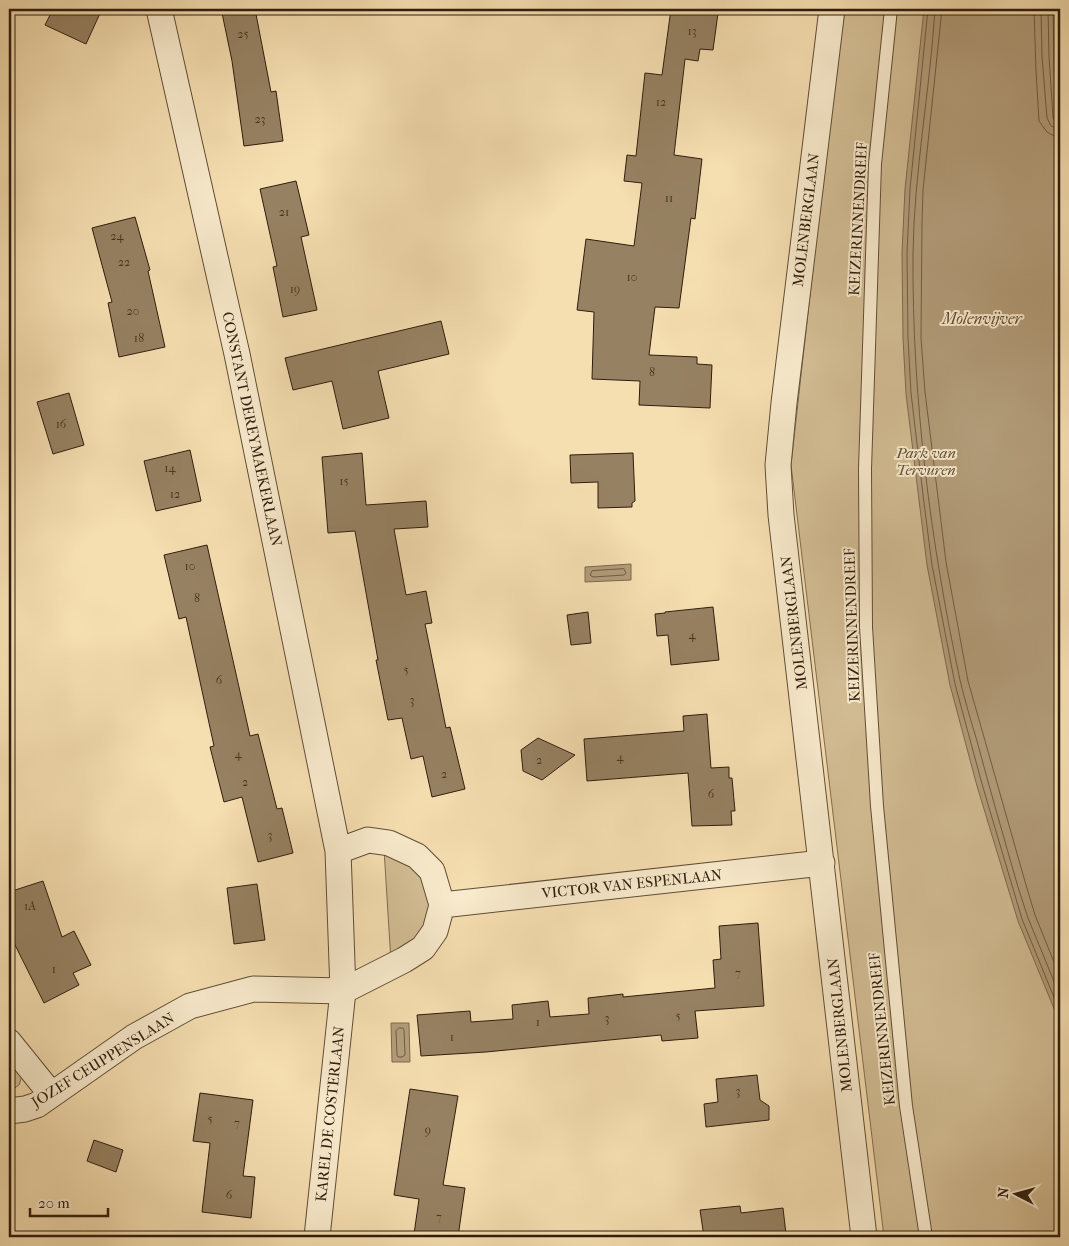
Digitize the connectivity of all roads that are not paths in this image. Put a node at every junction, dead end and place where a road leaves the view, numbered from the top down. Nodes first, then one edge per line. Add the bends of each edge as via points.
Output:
1 (159, 9) edge
2 (832, 9) edge
3 (891, 9) edge
4 (338, 852) junction
5 (822, 863) junction
6 (442, 905) junction
7 (342, 991) junction
8 (9, 1042) edge
9 (51, 1094) junction
10 (9, 1111) edge
11 (317, 1237) edge
12 (864, 1237) edge
13 (926, 1237) edge

1 - 4 street, CONSTANT DEREYMAEKERLAAN via 237,354
2 - 5 street, MOLENBERGLAAN via 778,465 781,515
3 - 13 lane, KEIZERINNENDREEF via 875,164 865,468 866,627 877,806 905,1096
4 - 6 street via 368,840 389,843 417,856 432,871
4 - 7 street, CONSTANT DEREYMAEKERLAAN
5 - 6 street, VICTOR VAN ESPENLAAN
5 - 12 street, MOLENBERGLAAN
6 - 7 street via 435,931 423,948
7 - 9 street, JOZEF CEUPPENSLAAN via 253,988 190,1006 134,1037
7 - 11 street, KAREL DE COSTERLAAN
8 - 9 street
9 - 10 street, JOZEF CEUPPENSLAAN via 37,1105

